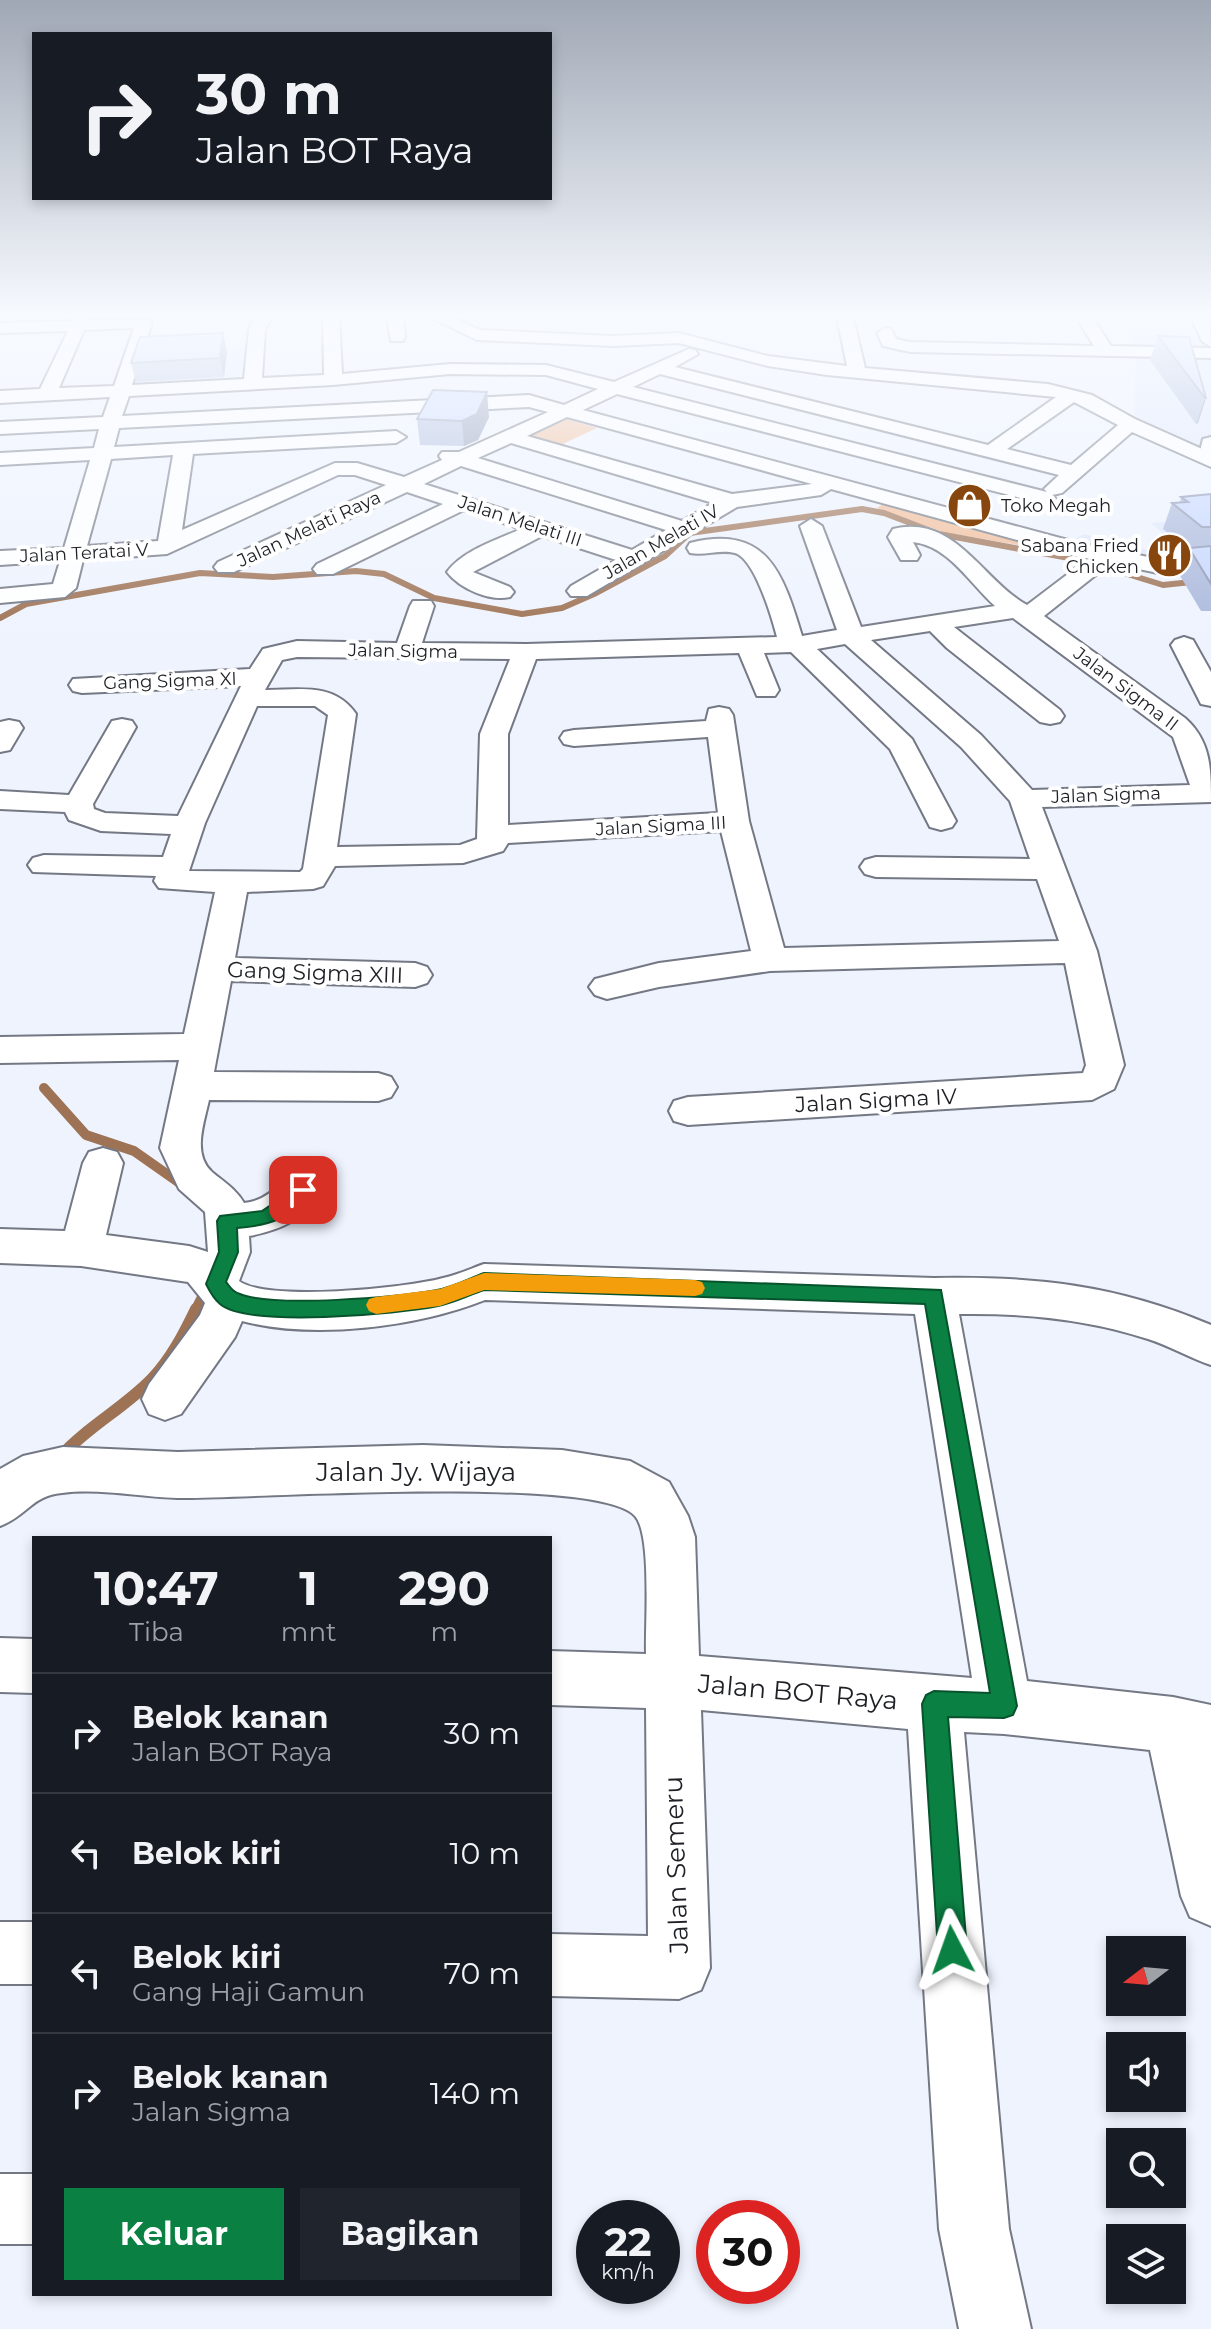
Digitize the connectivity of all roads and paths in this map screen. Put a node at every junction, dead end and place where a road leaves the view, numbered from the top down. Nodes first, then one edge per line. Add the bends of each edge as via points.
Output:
1 (43, 426) edge
2 (110, 426) edge
3 (402, 426) edge
4 (536, 426) edge
5 (617, 426) edge
6 (767, 426) edge
7 (832, 426) edge
8 (889, 426) edge
9 (934, 426) edge
10 (1028, 426) edge
11 (1136, 426) edge
12 (1127, 427) dead end
13 (0, 428) edge
14 (922, 434) junction
15 (511, 437) junction
16 (814, 438) junction
17 (411, 443) junction
18 (1211, 444) edge
19 (184, 449) junction
20 (992, 451) junction
21 (1211, 451) edge
22 (102, 453) junction
23 (6, 459) edge
24 (456, 459) junction
25 (1211, 461) edge
26 (766, 466) junction
27 (327, 472) junction
28 (1074, 472) junction
29 (0, 484) edge
30 (406, 485) junction
31 (841, 486) junction
32 (1044, 498) junction
33 (731, 501) junction
34 (462, 503) junction
35 (261, 504) junction
36 (811, 526) dead end
37 (541, 528) junction
38 (682, 528) junction
39 (995, 529) junction
40 (168, 546) junction
41 (698, 548) dead end
42 (73, 553) junction
43 (909, 555) dead end
44 (0, 558) edge
45 (634, 558) junction
46 (1211, 562) edge
47 (226, 567) dead end
48 (325, 569) dead end
49 (1086, 572) dead end
50 (579, 591) dead end
51 (502, 592) dead end
52 (0, 596) edge
53 (422, 606) dead end
54 (1021, 613) junction
55 (934, 621) junction
56 (852, 637) junction
57 (795, 644) junction
58 (748, 645) junction
59 (1184, 645) dead end
60 (406, 652) junction
61 (526, 652) junction
62 (215, 655) dead end
63 (258, 679) junction
64 (82, 685) dead end
65 (182, 688) dead end
66 (766, 690) dead end
67 (1211, 698) edge
68 (1050, 716) dead end
69 (122, 727) dead end
70 (574, 738) dead end
71 (210, 740) dead end
72 (1209, 793) edge
73 (1024, 799) junction
74 (0, 800) edge
75 (78, 804) junction
76 (734, 821) junction
77 (941, 821) dead end
78 (180, 823) junction
79 (492, 835) junction
80 (320, 857) junction
81 (44, 865) dead end
82 (176, 867) junction
83 (876, 867) dead end
84 (1048, 869) junction
85 (233, 882) junction
86 (1080, 951) junction
87 (770, 960) junction
88 (214, 969) junction
89 (415, 975) dead end
90 (607, 987) dead end
91 (201, 1047) junction
92 (0, 1050) edge
93 (194, 1086) junction
94 (378, 1087) dead end
95 (688, 1111) dead end
96 (103, 1163) dead end
97 (303, 1190) dead end
98 (227, 1221) junction
99 (0, 1246) edge
100 (81, 1249) junction
101 (222, 1291) junction
102 (934, 1296) junction
103 (1211, 1346) edge
104 (165, 1399) dead end
105 (33, 1483) edge
106 (0, 1665) edge
107 (32, 1666) edge
108 (552, 1678) edge
109 (671, 1681) junction
110 (934, 1704) junction
111 (1004, 1706) junction
112 (1192, 1729) edge
113 (1211, 1896) edge
114 (0, 1953) edge
115 (32, 1953) edge
116 (552, 1965) edge
117 (0, 2209) edge
118 (32, 2209) edge
119 (995, 2329) edge

1 - 13 street
2 - 22 street
3 - 17 street
4 - 15 street, Jalan Melati Raya
5 - 26 street
6 - 16 street
7 - 16 street
8 - 14 street
9 - 14 street
10 - 20 street
11 - 25 street
12 - 28 street
14 - 20 street
15 - 24 street, Jalan Melati Raya
15 - 33 street
16 - 26 street
16 - 32 street
17 - 19 street
17 - 24 street
18 - 21 main road
19 - 22 street
19 - 40 street
20 - 28 street
22 - 23 street
22 - 42 street
23 - 29 street
24 - 30 street, Jalan Melati Raya
24 - 38 street
26 - 31 street
27 - 30 street, Jalan Melati III via 357,469
27 - 35 street
27 - 35 street, Jalan Melati III via 265,476
28 - 32 street
30 - 34 street, Jalan Melati III
30 - 47 street, Jalan Melati Raya
31 - 33 street, Jalan Melati IV
31 - 39 street
32 - 39 street
33 - 38 street, Jalan Melati IV
34 - 37 street, Jalan Melati III
34 - 48 street
35 - 40 street
36 - 56 street
37 - 45 street, Jalan Melati III
37 - 51 street via 459,572
38 - 45 street, Jalan Melati IV
39 - 46 street via 1140,564
40 - 42 street, Jalan Teratai V
41 - 57 street via 751,552
42 - 44 street, Jalan Teratai V
42 - 52 street via 64,588
43 - 54 street, Jalan Sigma II via 901,534 951,548 1002,602
45 - 50 street, Jalan Melati IV
49 - 54 street
53 - 60 street
54 - 55 street
54 - 72 street, Jalan Sigma II via 1186,734
55 - 56 street
55 - 68 street
56 - 57 street, Jalan Sigma
56 - 73 street, Jalan Sigma via 971,741
57 - 58 street, Jalan Sigma
57 - 77 street via 902,745
58 - 61 street, Jalan Sigma
58 - 66 street
59 - 67 street
60 - 61 street, Jalan Sigma
60 - 63 street, Jalan Sigma via 312,638
61 - 79 street via 494,734
62 - 63 street
63 - 64 street, Gang Sigma XI
63 - 65 street
63 - 78 street
63 - 80 street via 328,700 342,714
69 - 75 street
70 - 76 street via 719,721
71 - 78 street
72 - 73 street, Jalan Sigma
73 - 84 street
74 - 75 street
75 - 78 street via 80,814 90,820
76 - 79 street, Jalan Sigma III
76 - 87 street, Jalan Sigma III
78 - 82 street
79 - 80 street via 492,844 463,854
80 - 85 street via 319,870 302,882
81 - 82 street
82 - 85 street via 170,881
83 - 84 street
84 - 86 street
85 - 88 street
86 - 87 street
86 - 95 street, Jalan Sigma IV via 1105,1065 1092,1086
87 - 90 street
88 - 89 street, Gang Sigma XIII
88 - 91 street
91 - 92 street
91 - 93 street
93 - 94 street
93 - 98 street via 180,1148 187,1172 225,1207
96 - 100 street
97 - 98 street via 263,1219
98 - 101 street via 229,1252
99 - 100 street
100 - 101 street via 189,1264 203,1270
101 - 102 street via 248,1306 300,1309 440,1298 484,1282
101 - 104 street via 219,1324
102 - 103 street via 1008,1295 1071,1302 1156,1322
102 - 111 street
105 - 109 street, Jalan Jy. Wijaya via 423,1468 562,1473 630,1484 652,1499 670,1537
106 - 107 street
108 - 109 street, Jalan BOT Raya
109 - 110 street, Jalan BOT Raya
109 - 116 street, Jalan Semeru via 679,1968
110 - 111 street, Jalan BOT Raya
110 - 119 street via 974,2229
111 - 112 street, Jalan BOT Raya
112 - 113 street
114 - 115 street
117 - 118 street

